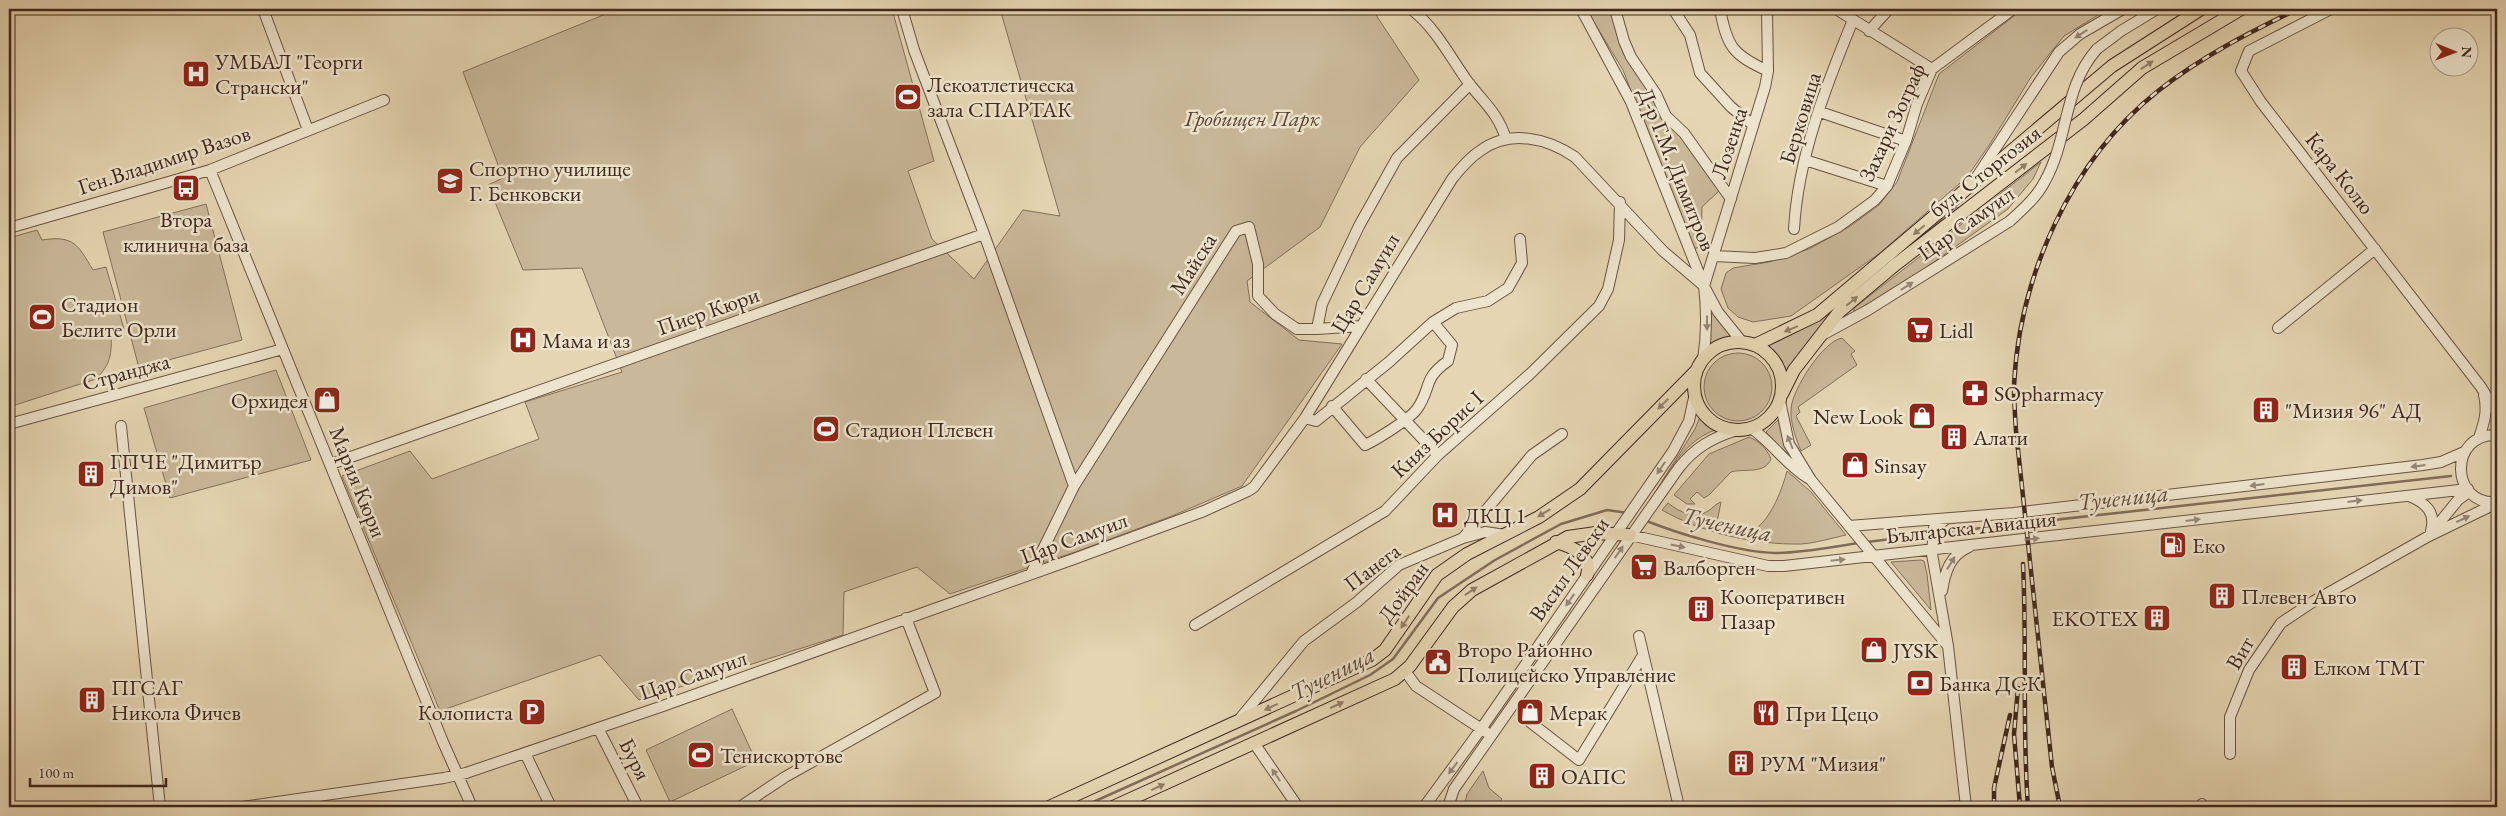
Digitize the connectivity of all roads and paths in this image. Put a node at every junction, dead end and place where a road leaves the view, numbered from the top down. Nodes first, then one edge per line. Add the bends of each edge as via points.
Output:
1 (263, 9) edge
2 (902, 9) edge
3 (1411, 9) edge
4 (1581, 9) edge
5 (1615, 9) edge
6 (1673, 9) edge
7 (1720, 9) edge
8 (1767, 9) edge
9 (1836, 9) edge
10 (1889, 9) edge
11 (2123, 9) edge
12 (2157, 9) edge
13 (2201, 9) edge
14 (2241, 9) edge
15 (2331, 9) edge
16 (2010, 10) edge
17 (1854, 20) junction
18 (1869, 31) junction
19 (1932, 69) junction
20 (1768, 71) junction
21 (1470, 84) junction
22 (384, 100) dead end
23 (1820, 112) junction
24 (1753, 125) junction
25 (308, 130) junction
26 (1506, 139) junction
27 (1906, 141) junction
28 (1805, 160) junction
29 (210, 170) junction
30 (1887, 186) junction
31 (1970, 188) junction
32 (1731, 199) junction
33 (1620, 202) junction
34 (9, 228) edge
35 (1794, 229) dead end
36 (984, 234) junction
37 (1520, 239) dead end
38 (2375, 250) junction
39 (1714, 256) junction
40 (1704, 286) junction
41 (1432, 322) junction
42 (1361, 326) junction
43 (2278, 328) dead end
44 (1317, 329) junction
45 (1819, 337) junction
46 (1742, 342) junction
47 (1755, 345) junction
48 (283, 349) junction
49 (1700, 365) junction
50 (1366, 379) junction
51 (2481, 387) junction
52 (1695, 393) junction
53 (1781, 397) junction
54 (1332, 406) junction
55 (2497, 413) edge
56 (1305, 418) junction
57 (1404, 418) junction
58 (9, 424) edge
59 (121, 426) dead end
60 (1745, 429) junction
61 (1562, 434) dead end
62 (2497, 435) edge
63 (2479, 438) junction
64 (2464, 452) junction
65 (1438, 455) junction
66 (332, 464) junction
67 (1811, 480) junction
68 (1074, 486) junction
69 (2468, 491) junction
70 (2406, 495) junction
71 (2497, 502) edge
72 (1948, 518) junction
73 (1852, 530) junction
74 (1616, 533) junction
75 (1505, 535) junction
76 (1630, 535) junction
77 (2428, 536) junction
78 (1463, 538) junction
79 (1556, 542) junction
80 (1979, 544) junction
81 (1931, 546) junction
82 (1872, 554) junction
83 (1031, 574) junction
84 (1587, 575) junction
85 (1940, 597) junction
86 (906, 618) junction
87 (1195, 625) dead end
88 (1639, 636) dead end
89 (1948, 646) junction
90 (1643, 655) junction
91 (1405, 671) junction
92 (1530, 722) dead end
93 (1236, 724) junction
94 (598, 728) junction
95 (1481, 729) junction
96 (1493, 737) junction
97 (1254, 743) junction
98 (525, 753) junction
99 (2230, 754) dead end
100 (458, 775) junction
101 (1966, 806) edge
102 (156, 807) edge
103 (242, 807) edge
104 (472, 807) edge
105 (551, 807) edge
106 (638, 807) edge
107 (740, 807) edge
108 (1049, 807) edge
109 (1113, 807) edge
110 (1298, 807) edge
111 (1424, 807) edge
112 (1448, 807) edge
113 (1679, 807) edge
114 (1945, 807) edge

1 - 25 street
2 - 36 street via 914,50
3 - 21 street via 1424,18
4 - 40 street, Д-р Г.М. Димитров via 1630,102
5 - 32 street via 1624,41 1666,116 1684,133
6 - 24 street via 1690,35 1700,73 1731,107
7 - 20 street via 1725,33 1734,50 1746,61
8 - 20 street, Лозенка
9 - 17 street
10 - 18 street
11 -> 31 street, Цар Самуил via 2080,34 2059,52
45 -> 12 street, Цар Самуил, bridge via 2010,222 2046,180 2075,84 2085,64 2097,49
13 - 31 main road, бул. Сторгозия via 2112,66
45 -> 14 main road, бул. Сторгозия via 1839,312 1888,271 2084,119 2142,68
15 - 38 street, Кара Колю via 2249,51 2241,72
16 - 19 street, Захари Зограф
17 - 18 street
17 - 23 street, Берковица
18 - 19 street
19 - 27 street, Захари Зограф
20 - 24 street, Лозенка
21 - 26 street via 1502,124
21 - 44 street via 1397,158 1359,226 1322,304
22 - 25 street, Ген.Владимир Вазов
23 - 27 street
23 - 28 street, Берковица
24 - 32 street, Лозенка
25 - 29 street, Ген.Владимир Вазов
26 - 33 street, Цар Самуил via 1537,139 1558,145 1576,157
26 - 42 street, Цар Самуил via 1480,150 1452,179
27 - 30 street, Захари Зограф
28 - 30 street
28 - 35 street, Берковица
29 - 34 street, Ген.Владимир Вазов
29 - 48 street, Мария Кюри
30 - 39 street, Захари Зограф via 1876,200 1838,227 1786,253 1755,258
31 -> 47 main road, бул. Сторгозия via 1817,315
32 - 39 street, Лозенка
33 - 40 street, Цар Самуил via 1663,251
33 - 65 street, Княз Борис I via 1619,240 1608,289 1599,306 1530,374
36 - 66 street, Пиер Кюри
36 - 68 street
37 - 41 street via 1522,263 1508,288 1488,301 1456,308
38 - 43 street
38 - 51 street, Кара Колю
39 - 40 street, Лозенка
40 - 46 street, Д-р Г.М. Димитров via 1718,312
40 -> 49 street via 1707,333
41 - 50 street
41 - 57 street via 1452,345 1448,361 1428,379 1416,410
42 - 44 street
42 - 56 street, Цар Самуил
44 - 68 street, Майска via 1297,329 1275,314 1258,296 1258,264 1249,227 1236,231
45 - 53 main road, бул. Сторгозия via 1794,370
46 - 47 main road
46 - 49 main road via 1720,346
47 - 53 main road via 1766,351 1780,370
48 - 58 street, Странджа
48 - 66 street, Мария Кюри
49 - 52 main road
49 -> 75 main road, Дойран via 1580,490
50 - 54 street
50 - 57 street
51 - 55 street, Кара Колю
51 - 63 street, Кара Колю via 2486,404 2485,422
52 - 60 main road via 1705,415 1720,426
52 -> 74 street, Васил Левски via 1684,432
53 - 60 main road via 1773,413 1763,422
67 -> 53 street via 1789,444
54 - 56 street via 1316,421
54 - 57 street via 1365,445 1384,436
56 - 83 street, Цар Самуил via 1248,491
57 - 65 street
59 - 102 street
60 - 67 street via 1762,435 1798,472
60 - 76 street, Васил Левски via 1712,439 1695,450
61 - 78 street, Панега via 1532,455
62 - 63 street
63 - 64 street, Българска Авиация
64 - 69 street via 2460,471
64 -> 72 street, Българска Авиация via 2442,462 2423,465
65 - 87 street, Княз Борис I via 1385,511
66 - 100 street, Мария Кюри
67 - 73 street
68 - 83 street, Майска
69 - 70 street, Българска Авиация
69 - 71 street via 2484,501
69 - 77 street, Вит
70 - 77 street via 2430,509 2433,524
80 -> 70 street, Българска Авиация
77 -> 71 street, Вит
72 - 73 street, Българска Авиация
72 - 81 street via 1934,528
73 - 82 street
74 - 76 main road
74 - 79 main road via 1579,534
74 - 84 street, Васил Левски
75 - 78 street via 1485,532
75 -> 93 main road, Дойран via 1467,554 1437,575 1390,644 1372,660
76 -> 82 street, Българска Авиация via 1776,567
96 -> 76 street, Васил Левски
77 - 99 street, Вит via 2281,623 2248,670 2230,717
78 - 93 street, Панега via 1399,565 1357,602 1304,641
79 - 84 main road via 1580,554 1588,566
91 -> 79 main road via 1461,598
80 - 81 street, Българска Авиация
85 -> 80 street via 1946,570 1953,558 1962,550
81 - 82 street, Българска Авиация
81 - 85 street
82 - 89 street
83 - 86 street, Цар Самуил
84 -> 95 street, Васил Левски
85 - 89 street
86 - 94 street, Цар Самуил
86 - 107 street via 935,693 794,772
88 - 90 street
89 - 101 street
90 - 92 street via 1579,760
90 - 113 street
91 - 95 street via 1416,686
97 -> 91 main road via 1395,679
93 - 108 main road, Дойран
94 - 98 street, Цар Самуил
94 - 106 street, Буря
95 - 96 street
95 -> 111 street, Васил Левски
96 - 112 street, Васил Левски via 1454,789
109 -> 97 main road
110 -> 97 street
98 - 100 street, Цар Самуил
98 - 105 street
100 - 103 street, Цар Самуил
100 - 104 street, Мария Кюри
101 - 114 street

